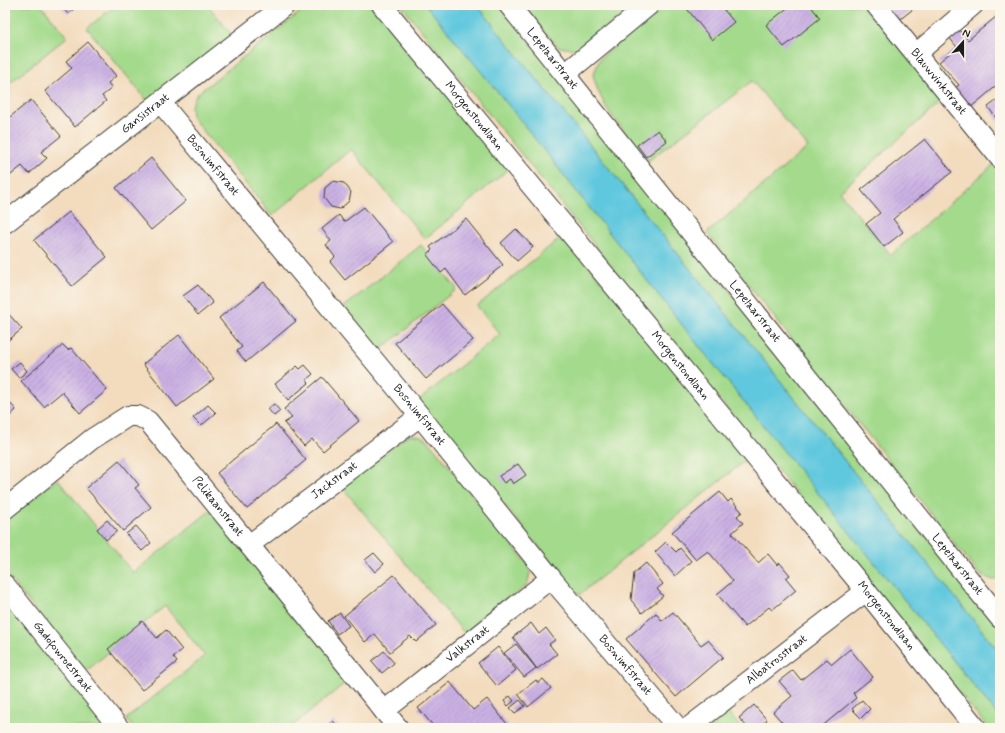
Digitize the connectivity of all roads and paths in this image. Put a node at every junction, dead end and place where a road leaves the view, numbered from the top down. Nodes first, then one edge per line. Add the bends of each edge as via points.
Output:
1 (285, 5) edge
2 (382, 5) edge
3 (509, 5) edge
4 (649, 5) edge
5 (876, 5) edge
6 (973, 5) edge
7 (917, 53) junction
8 (565, 74) junction
9 (161, 103) junction
10 (1000, 158) edge
11 (5, 223) edge
12 (420, 416) junction
13 (5, 509) edge
14 (249, 545) junction
15 (551, 578) junction
16 (5, 585) edge
17 (866, 592) junction
18 (994, 598) edge
19 (1000, 618) edge
20 (384, 711) junction
21 (119, 728) edge
22 (398, 728) edge
23 (678, 728) edge
24 (688, 728) edge
25 (976, 728) edge

1 - 9 street, Gansistraat
2 - 17 street, Morgenstondlaan
3 - 8 street, Lepelaarstraat
4 - 8 street
5 - 7 street, Blauwvinkstraat
6 - 7 street
7 - 10 street, Blauwvinkstraat
8 - 18 street, Lepelaarstraat
9 - 11 street, Gansistraat
9 - 12 street, Bosnimfstraat
12 - 14 street, Jackstraat
12 - 15 street, Bosnimfstraat
13 - 14 street, Pelikaanstraat via 92,439 128,416 138,416 148,421
14 - 20 street, Pelikaanstraat
15 - 20 street, Valkstraat
15 - 23 street, Bosnimfstraat
16 - 21 street, Gadofowroestraat
17 - 24 street, Albatrosstraat
17 - 25 street, Morgenstondlaan
18 - 19 street, Lepelaarstraat
20 - 22 street, Pelikaanstraat

